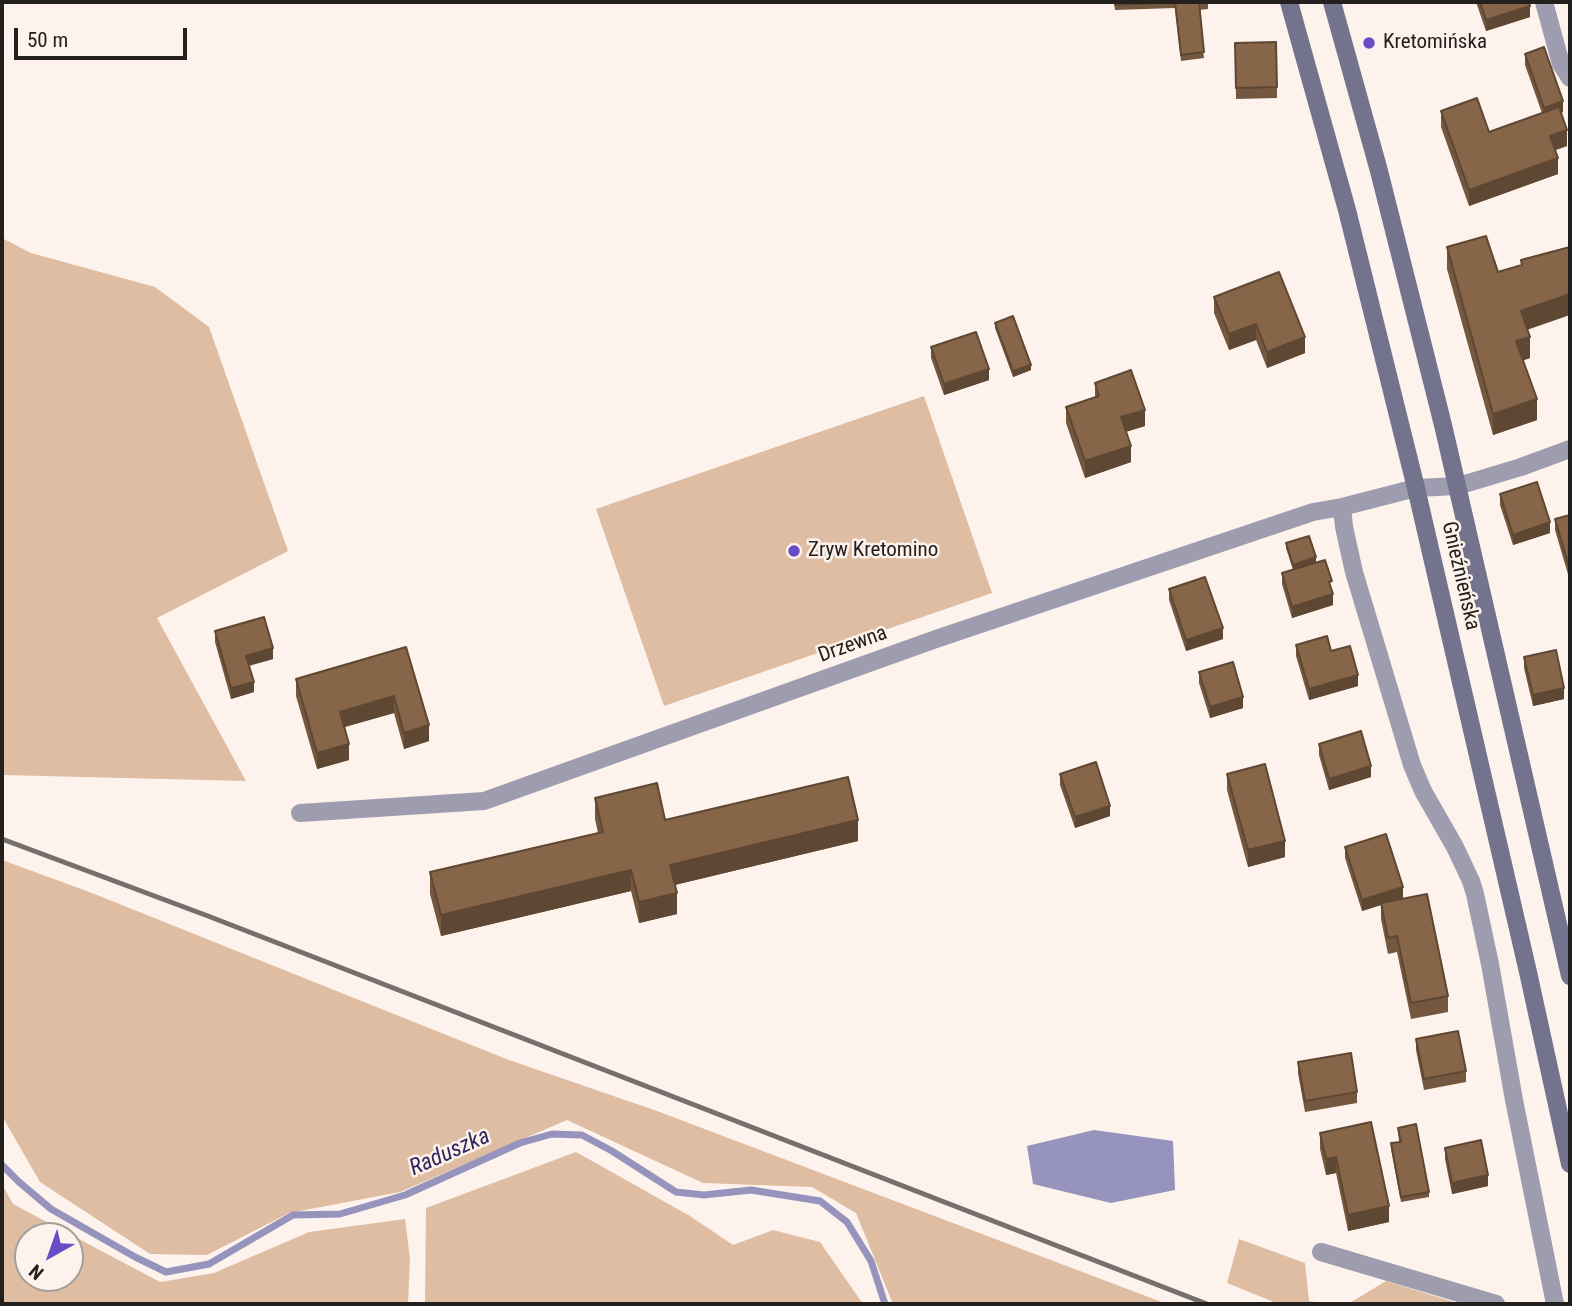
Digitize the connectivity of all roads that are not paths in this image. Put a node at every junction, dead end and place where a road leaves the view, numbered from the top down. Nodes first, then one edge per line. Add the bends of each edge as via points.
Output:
1 (1289, 2) edge
2 (1332, 2) edge
3 (1544, 2) edge
4 (1570, 78) edge
5 (1570, 449) edge
6 (1458, 486) junction
7 (1416, 488) junction
8 (1342, 507) junction
9 (300, 813) dead end
10 (1568, 954) edge
11 (1570, 976) edge
12 (1570, 1164) edge
13 (1321, 1252) dead end
14 (1496, 1304) edge
15 (1555, 1304) edge

1 - 7 main road, Gnieźnieńska
2 - 6 main road, Gnieźnieńska via 1405,268
3 - 4 street via 1561,64
5 - 6 street
6 - 7 street
6 - 10 main road, Gnieźnieńska
7 - 8 street, Drzewna
7 - 12 main road, Gnieźnieńska
8 - 9 street, Drzewna via 1313,512 936,639 484,801
8 - 15 street via 1357,585 1412,765 1475,894
10 - 11 main road, Gnieźnieńska
13 - 14 street

